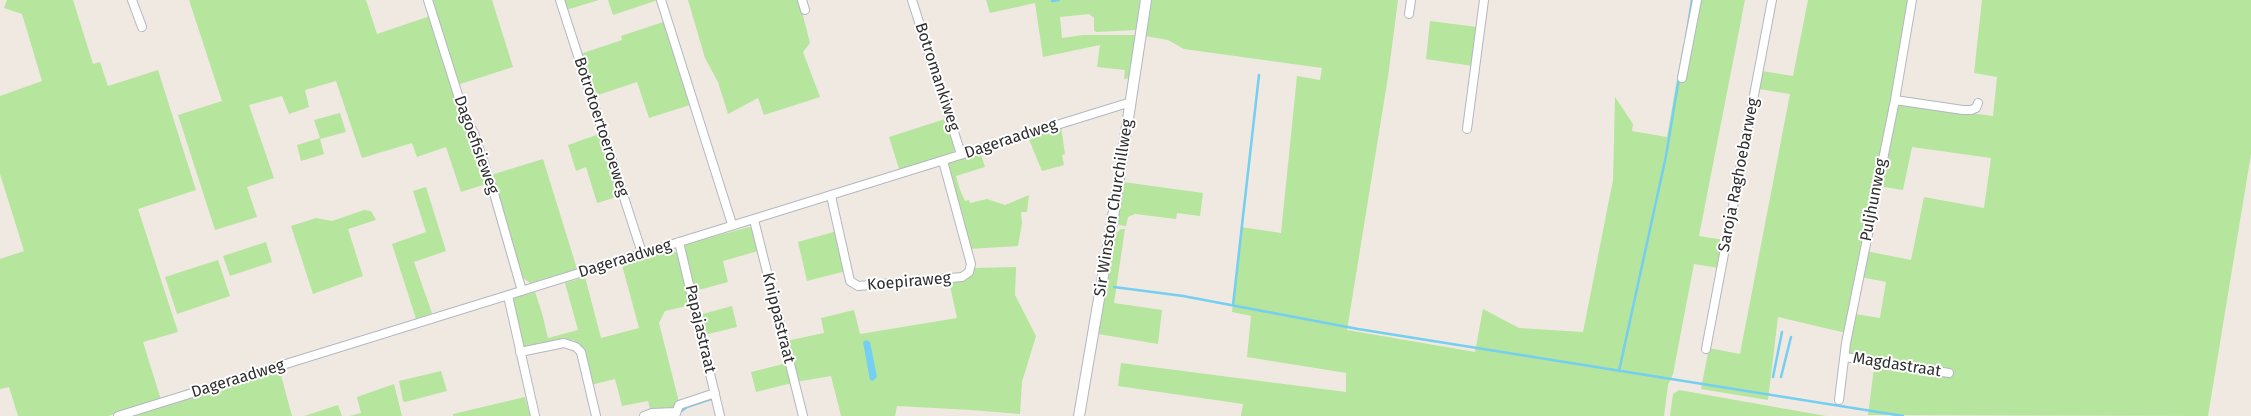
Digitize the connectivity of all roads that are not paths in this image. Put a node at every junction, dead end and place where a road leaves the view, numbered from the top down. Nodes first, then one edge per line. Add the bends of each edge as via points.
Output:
1 (132, 0) edge
2 (428, 0) edge
3 (560, 0) edge
4 (661, 0) edge
5 (802, 0) edge
6 (912, 0) edge
7 (1146, 0) edge
8 (1411, 0) edge
9 (1484, 0) edge
10 (1697, 0) edge
11 (1772, 0) edge
12 (1912, 0) edge
13 (805, 10) dead end
14 (1409, 14) dead end
15 (142, 27) dead end
16 (1682, 78) dead end
17 (1895, 100) junction
18 (1131, 102) junction
19 (1978, 103) dead end
20 (1467, 129) dead end
21 (961, 154) junction
22 (943, 161) junction
23 (832, 196) junction
24 (754, 220) junction
25 (732, 224) junction
26 (679, 242) junction
27 (642, 253) junction
28 (522, 291) junction
29 (508, 296) junction
30 (1706, 349) dead end
31 (520, 352) junction
32 (1845, 357) junction
33 (1949, 373) dead end
34 (715, 393) junction
35 (1839, 400) dead end
36 (675, 414) edge
37 (118, 416) edge
38 (535, 416) edge
39 (596, 416) edge
40 (644, 416) edge
41 (720, 416) edge
42 (803, 416) edge
43 (1079, 416) edge

1 - 15 street
2 - 28 street, Dagoefisieweg via 465,117 490,180
3 - 27 street, Botrotoertoeroeweg
4 - 25 street
5 - 13 street
6 - 21 street, Botromankiweg
7 - 18 street, Sir Winston Churchillweg
8 - 14 street
9 - 20 street
10 - 16 street
11 - 30 street, Saroja Raghoebarweg
12 - 17 street, Puljhunweg
17 - 19 street via 1963,110 1976,108
17 - 32 street, Puljhunweg
18 - 21 street, Dageraadweg
18 - 43 street, Sir Winston Churchillweg
21 - 22 street, Dageraadweg
22 - 23 street, Dageraadweg
22 - 23 street, Koepiraweg via 971,264 969,272 962,277 858,286 850,281
23 - 24 street, Dageraadweg
24 - 25 street, Dageraadweg
24 - 42 street, Knippastraat
25 - 26 street, Dageraadweg
26 - 27 street, Dageraadweg
26 - 34 street, Papajastraat
27 - 28 street, Dageraadweg
28 - 29 street, Dageraadweg
29 - 31 street
29 - 37 street, Dageraadweg
31 - 38 street
31 - 39 street via 564,343 576,347 581,352
32 - 33 street, Magdastraat
32 - 35 street, Puljhunweg
34 - 36 street via 679,405
34 - 41 street, Papajastraat
36 - 40 street

